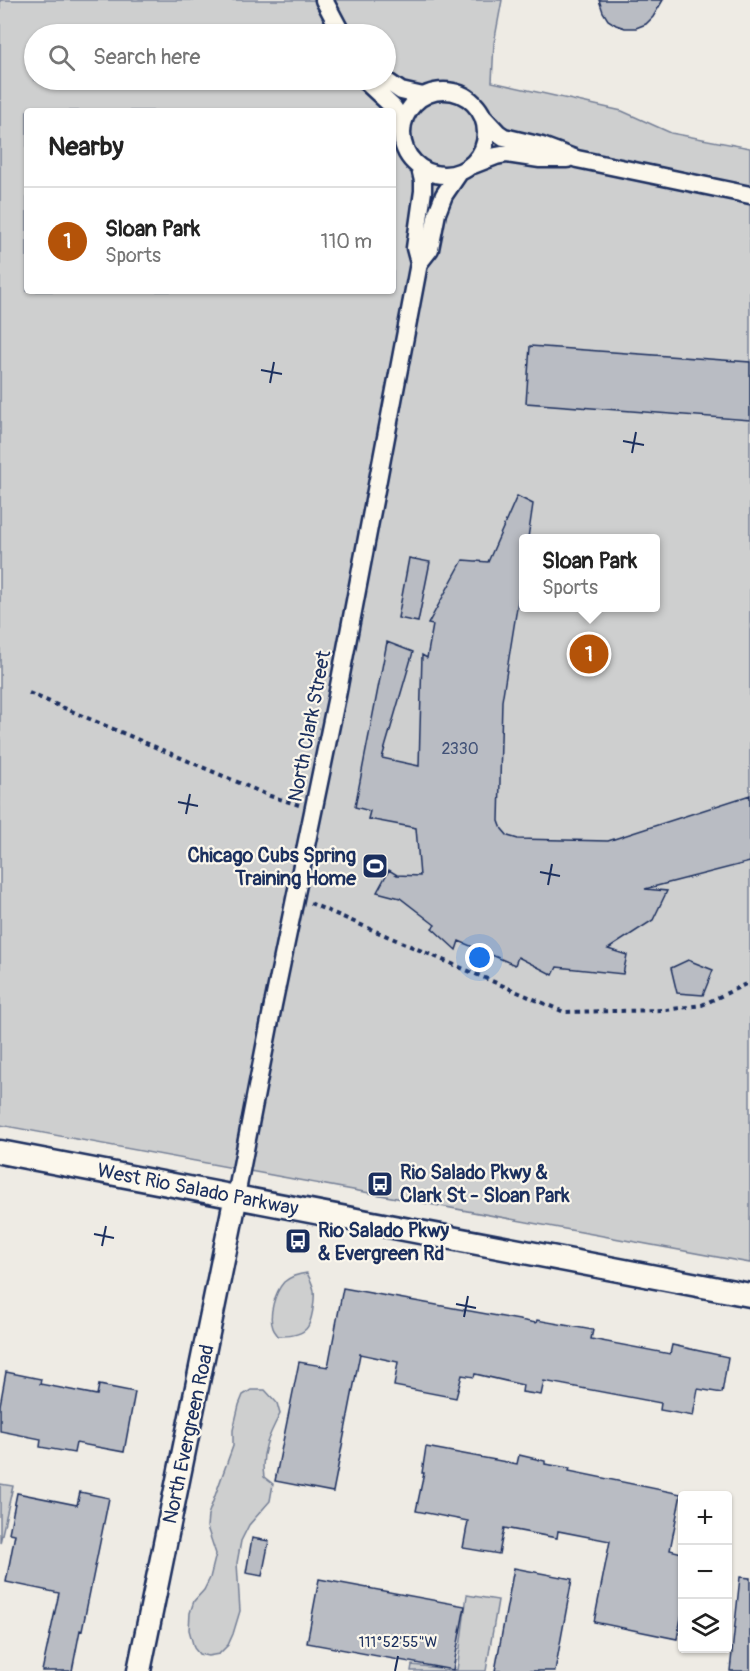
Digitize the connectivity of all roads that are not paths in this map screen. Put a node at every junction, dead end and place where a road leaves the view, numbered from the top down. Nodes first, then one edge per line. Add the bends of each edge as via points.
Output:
1 (324, 0) edge
2 (337, 24) edge
3 (396, 88) edge
4 (375, 90) edge
5 (423, 96) junction
6 (394, 108) edge
7 (396, 112) edge
8 (484, 118) junction
9 (403, 122) junction
10 (577, 159) junction
11 (420, 168) junction
12 (466, 169) junction
13 (750, 195) edge
14 (419, 263) junction
15 (0, 1152) edge
16 (236, 1196) junction
17 (750, 1295) edge
18 (139, 1671) edge

1 - 2 street
3 - 5 street
4 - 6 street
5 - 8 street via 437,91 459,93 472,100
5 - 9 street
7 - 9 street
8 - 10 street via 504,137
8 - 12 street via 486,143 481,155
9 - 11 street via 405,149
10 - 12 street via 507,154
10 - 13 street
11 - 12 street via 445,176
11 - 14 street, North Clark Street via 423,191 415,248
12 - 14 street, North Clark Street via 444,195 430,249
14 - 16 street, North Clark Street
15 - 16 main road, West Rio Salado Parkway
16 - 17 main road, West Rio Salado Parkway
16 - 18 main road, North Evergreen Road

